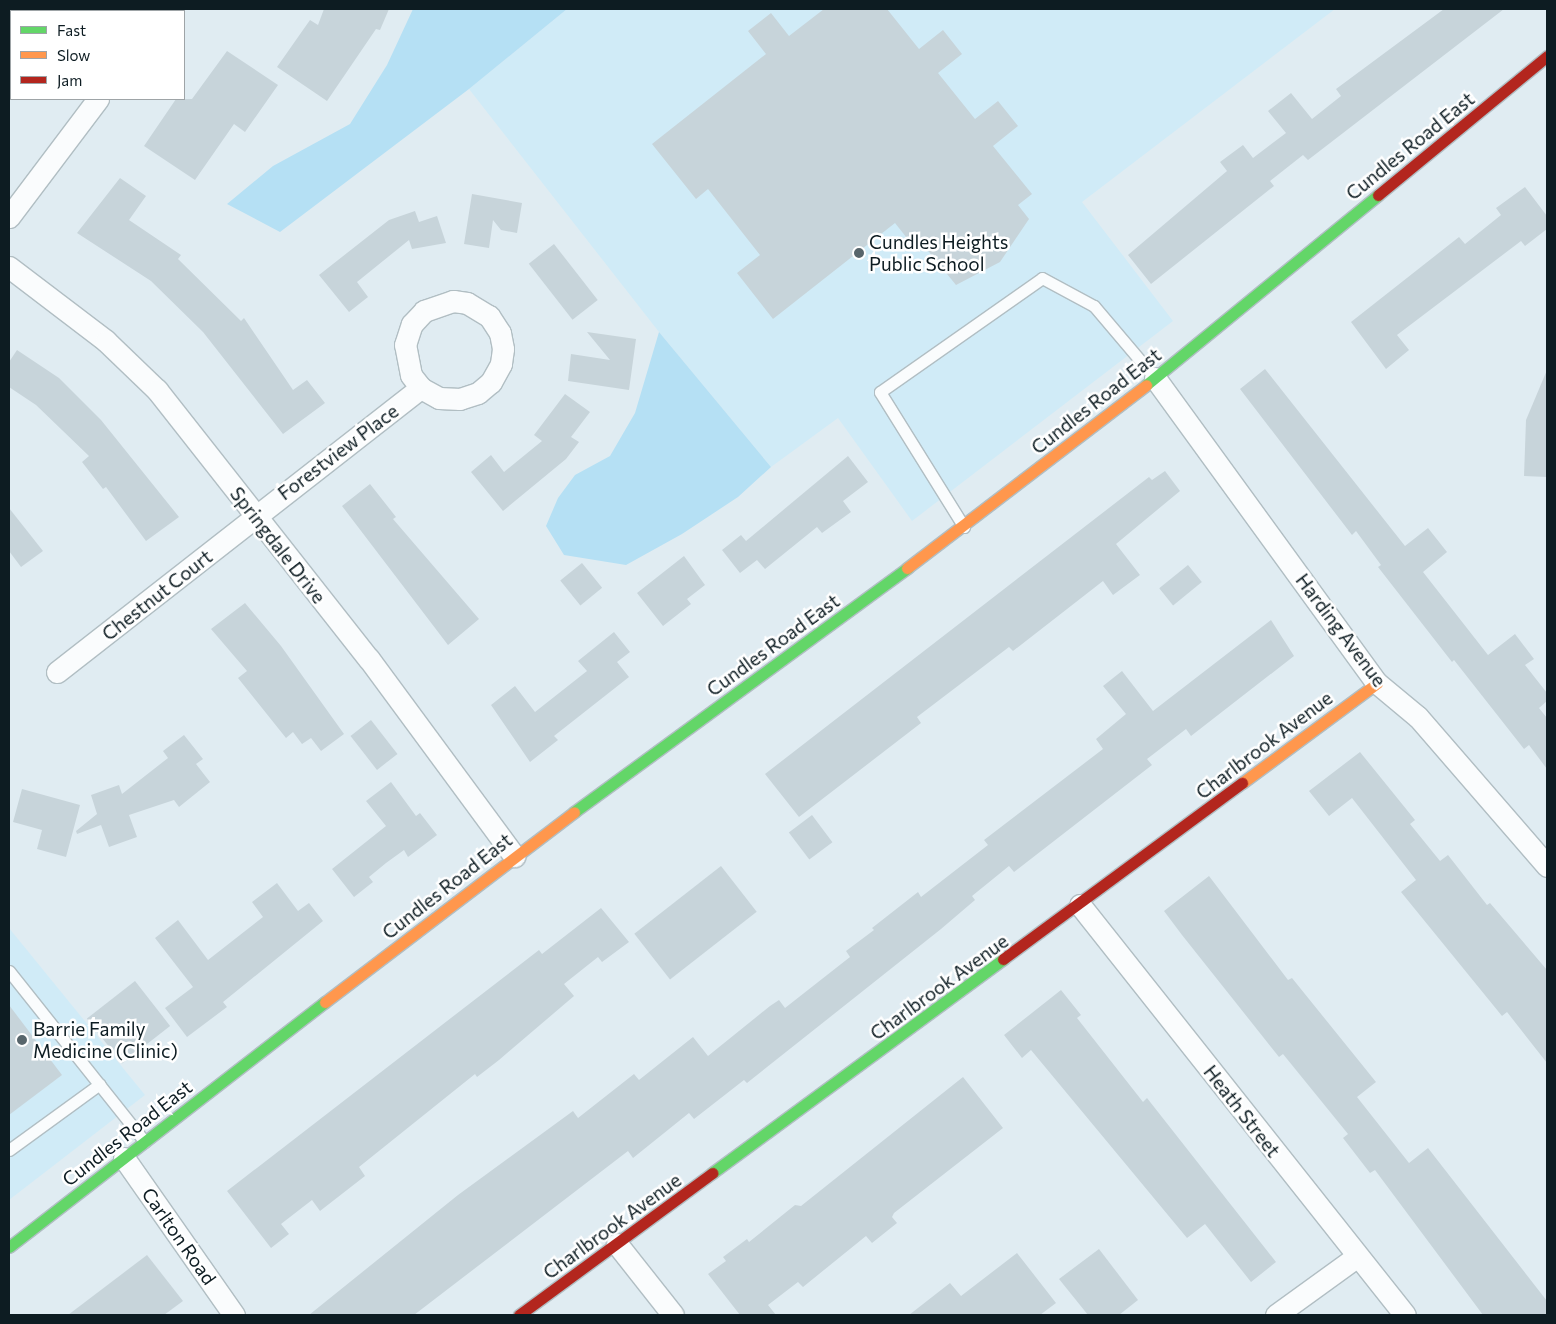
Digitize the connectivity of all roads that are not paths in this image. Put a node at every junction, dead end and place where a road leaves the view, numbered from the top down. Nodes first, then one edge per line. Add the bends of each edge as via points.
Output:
1 (1547, 56) edge
2 (97, 100) edge
3 (9, 217) edge
4 (9, 267) edge
5 (1155, 378) junction
6 (421, 388) junction
7 (255, 516) junction
8 (964, 527) junction
9 (56, 672) dead end
10 (1377, 683) junction
11 (514, 856) junction
12 (1547, 866) edge
13 (1080, 905) junction
14 (9, 971) edge
15 (100, 1084) junction
16 (145, 1142) junction
17 (9, 1150) edge
18 (124, 1158) junction
19 (616, 1244) junction
20 (9, 1247) edge
21 (1356, 1257) junction
22 (234, 1315) edge
23 (519, 1315) edge
24 (673, 1315) edge
25 (1276, 1315) edge
26 (1405, 1315) edge

1 - 5 main road, Cundles Road East
2 - 3 street
4 - 7 street, Springdale Drive via 135,367
5 - 8 main road, Cundles Road East
5 - 8 lane via 1094,306 1042,278 880,392
5 - 10 street, Harding Avenue
6 - 6 street via 440,398 460,399 478,393 491,382 501,364 503,349 500,333 489,316 468,303 453,301 424,311 412,324 404,345 411,375
6 - 7 street, Forestview Place
7 - 9 street, Chestnut Court
7 - 11 street, Springdale Drive via 369,660
8 - 11 main road, Cundles Road East
10 - 12 street, Harding Avenue via 1418,716
10 - 13 main road, Charlbrook Avenue
11 - 16 main road, Cundles Road East
13 - 19 main road, Charlbrook Avenue
13 - 21 street, Heath Street
14 - 15 lane
15 - 16 lane
15 - 17 lane
16 - 18 main road, Cundles Road East
18 - 20 main road, Cundles Road East
18 - 22 street, Carlton Road
19 - 23 main road, Charlbrook Avenue
19 - 24 street
21 - 25 street
21 - 26 street, Heath Street

